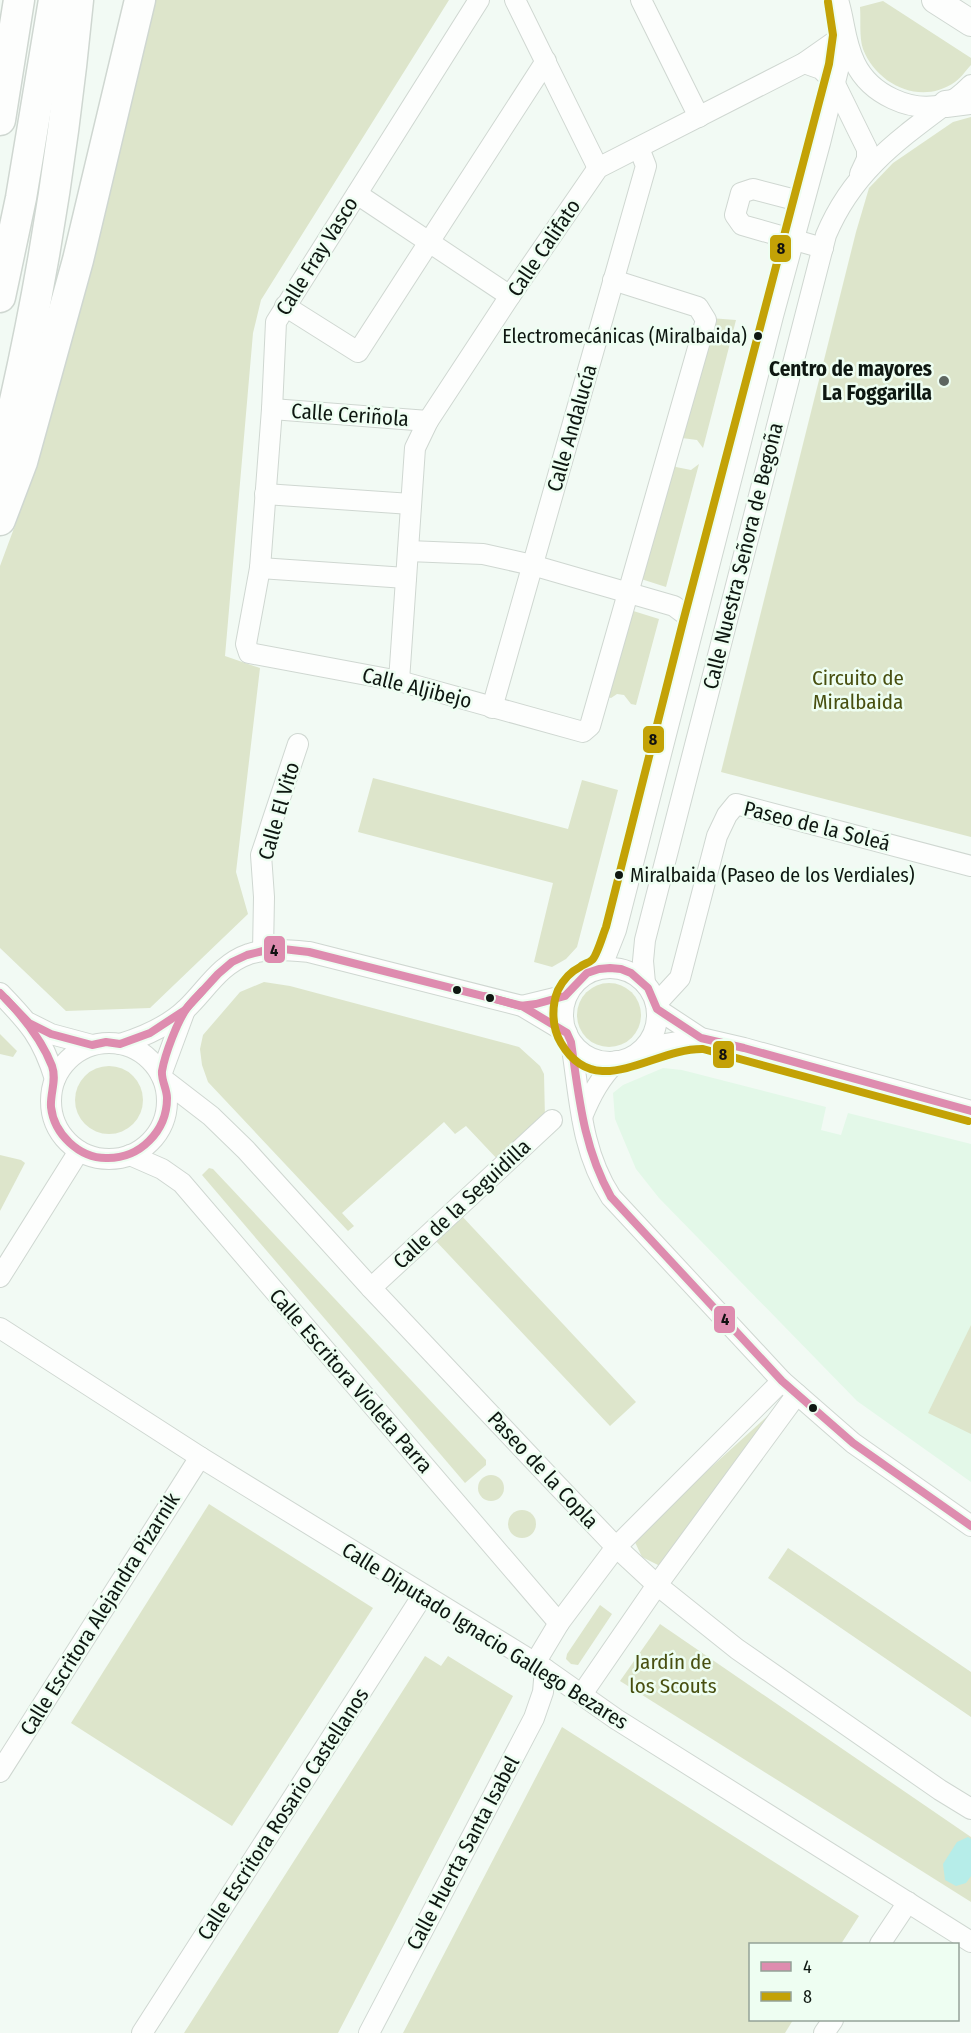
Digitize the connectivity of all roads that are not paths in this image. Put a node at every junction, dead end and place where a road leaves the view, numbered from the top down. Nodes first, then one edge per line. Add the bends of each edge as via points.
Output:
1 (19, 0) edge
2 (54, 0) edge
3 (78, 0) edge
4 (140, 0) edge
5 (479, 0) edge
6 (515, 0) edge
7 (641, 0) edge
8 (935, 0) edge
9 (837, 2) edge
10 (971, 23) edge
11 (844, 35) junction
12 (546, 61) junction
13 (804, 63) junction
14 (834, 82) junction
15 (971, 86) edge
16 (971, 101) edge
17 (946, 104) junction
18 (699, 117) junction
19 (0, 120) edge
20 (863, 139) junction
21 (820, 143) junction
22 (639, 148) junction
23 (598, 168) junction
24 (855, 183) junction
25 (357, 194) junction
26 (803, 202) junction
27 (793, 240) junction
28 (429, 242) junction
29 (823, 248) junction
30 (613, 280) junction
31 (510, 296) junction
32 (0, 297) edge
33 (285, 306) junction
34 (272, 409) junction
35 (428, 421) junction
36 (0, 464) edge
37 (265, 494) junction
38 (411, 504) junction
39 (0, 520) edge
40 (408, 551) junction
41 (532, 565) junction
42 (260, 568) junction
43 (406, 578) junction
44 (628, 592) junction
45 (694, 621) junction
46 (249, 653) joint
47 (399, 681) junction
48 (492, 708) junction
49 (298, 744) dead end
50 (971, 866) edge
51 (263, 951) junction
52 (601, 968) junction
53 (645, 983) junction
54 (0, 993) edge
55 (567, 995) junction
56 (522, 1006) junction
57 (656, 1007) junction
58 (185, 1010) junction
59 (29, 1023) junction
60 (569, 1038) junction
61 (701, 1038) junction
62 (120, 1044) junction
63 (92, 1045) junction
64 (639, 1052) junction
65 (617, 1061) junction
66 (162, 1077) junction
67 (55, 1079) junction
68 (971, 1111) edge
69 (582, 1118) junction
70 (552, 1119) dead end
71 (79, 1151) junction
72 (130, 1155) junction
73 (0, 1277) edge
74 (371, 1288) junction
75 (0, 1328) edge
76 (782, 1381) junction
77 (797, 1394) junction
78 (200, 1457) junction
79 (971, 1526) edge
80 (616, 1547) junction
81 (657, 1585) junction
82 (423, 1595) junction
83 (560, 1623) junction
84 (540, 1666) junction
85 (582, 1694) junction
86 (0, 1772) edge
87 (971, 1809) edge
88 (908, 1902) junction
89 (971, 1942) edge
90 (881, 1943) edge
91 (142, 2033) edge
92 (369, 2033) edge

1 - 19 highway
2 - 32 highway
3 - 36 highway via 52,207 14,411
4 - 39 highway via 75,271 22,462
5 - 25 street, Calle Fray Vasco
6 - 12 street
7 - 18 street
8 - 10 main road
9 - 11 street
11 - 13 street, Calle Califato
11 - 14 street, Calle Nuestra Señora de Begoña
11 - 17 street via 862,75 886,96 923,107
12 - 23 street
12 - 28 street
13 - 14 street via 820,69
13 - 18 street, Calle Califato
14 - 20 street
14 - 21 street, Calle Nuestra Señora de Begoña
15 - 17 street, Calle Nuestra Señora de Begoña
16 - 17 main road
17 - 24 street, Calle Nuestra Señora de Begoña via 885,150
18 - 22 street, Calle Califato
20 - 21 street via 844,129 834,131
20 - 24 street via 867,159
21 - 26 street, Calle Nuestra Señora de Begoña
22 - 23 street, Calle Califato
22 - 30 street, Calle Andalucía via 646,166
23 - 31 street, Calle Califato
24 - 29 street, Calle Nuestra Señora de Begoña via 833,219
25 - 28 street
25 - 33 street, Calle Fray Vasco
26 - 27 street, Calle Nuestra Señora de Begoña
26 - 27 street via 753,189 741,193 735,215 742,225
27 - 29 street
27 - 45 street, Calle Nuestra Señora de Begoña
28 - 31 street
28 - 33 street via 358,352
29 - 53 street, Calle Nuestra Señora de Begoña via 645,940
30 - 41 street, Calle Andalucía
30 - 44 street via 698,307 706,320
31 - 35 street, Calle Califato
33 - 34 street, Calle Fray Vasco via 276,322
34 - 35 street, Calle Ceriñola
34 - 37 street, Calle Fray Vasco
35 - 38 street, Calle Califato via 415,448
37 - 38 street
37 - 42 street, Calle Fray Vasco
38 - 40 street, Calle Califato
40 - 41 street via 483,554
40 - 43 street, Calle Califato
41 - 44 street
41 - 48 street, Calle Andalucía
42 - 43 street
42 - 46 street, Calle Fray Vasco via 246,644
43 - 47 street, Calle Califato
44 - 45 street via 674,606
44 - 48 street, Calle Aljibejo via 590,726 583,732
45 - 52 street, Calle Nuestra Señora de Begoña via 615,930
46 - 47 street, Calle Aljibejo
47 - 48 street, Calle Aljibejo
49 - 51 street, Calle El Vito via 261,855
50 - 57 street, Paseo de la Soleá via 736,804 717,837 680,978
51 - 56 street via 309,952
51 - 58 street via 232,962
52 - 53 street via 632,973
52 - 55 street via 575,983
53 - 57 street
54 - 59 street
55 - 56 street
55 - 60 street via 563,1021
56 - 60 street
57 - 61 street
57 - 64 street via 656,1026
58 - 62 street via 150,1033
58 - 66 street
59 - 63 street via 51,1034
59 - 67 street
60 - 65 street via 591,1058
60 - 69 street
61 - 64 street
61 - 68 street
62 - 63 street
62 - 66 street via 144,1055
63 - 67 street via 76,1052
64 - 65 street
65 - 69 street via 590,1096
66 - 72 street via 167,1101 163,1124 149,1142
66 - 74 street, Paseo de la Copla via 246,1150
67 - 71 street via 51,1095 57,1127
69 - 76 street via 592,1161 611,1197
70 - 74 street, Calle de la Seguidilla
71 - 72 street via 113,1159
71 - 73 street
72 - 83 street, Calle Escritora Violeta Parra via 182,1183
74 - 80 street, Paseo de la Copla
75 - 78 street, Calle Diputado Ignacio Gallego Bezares
76 - 77 street
76 - 80 street, Calle Huerta Santa Isabel
77 - 79 street via 853,1443
77 - 81 street
78 - 82 street, Calle Diputado Ignacio Gallego Bezares
78 - 86 street, Calle Escritora Alejandra Pizarnik
80 - 81 street, Paseo de la Copla
80 - 83 street, Calle Huerta Santa Isabel
81 - 85 street
81 - 87 street, Paseo de la Copla via 737,1649
82 - 84 street, Calle Diputado Ignacio Gallego Bezares
82 - 91 street, Calle Escritora Rosario Castellanos
83 - 84 street, Calle Huerta Santa Isabel
84 - 85 street, Calle Diputado Ignacio Gallego Bezares
84 - 92 street, Calle Huerta Santa Isabel via 543,1692 534,1718
85 - 88 street, Calle Diputado Ignacio Gallego Bezares
88 - 89 street, Calle Diputado Ignacio Gallego Bezares
88 - 90 street

